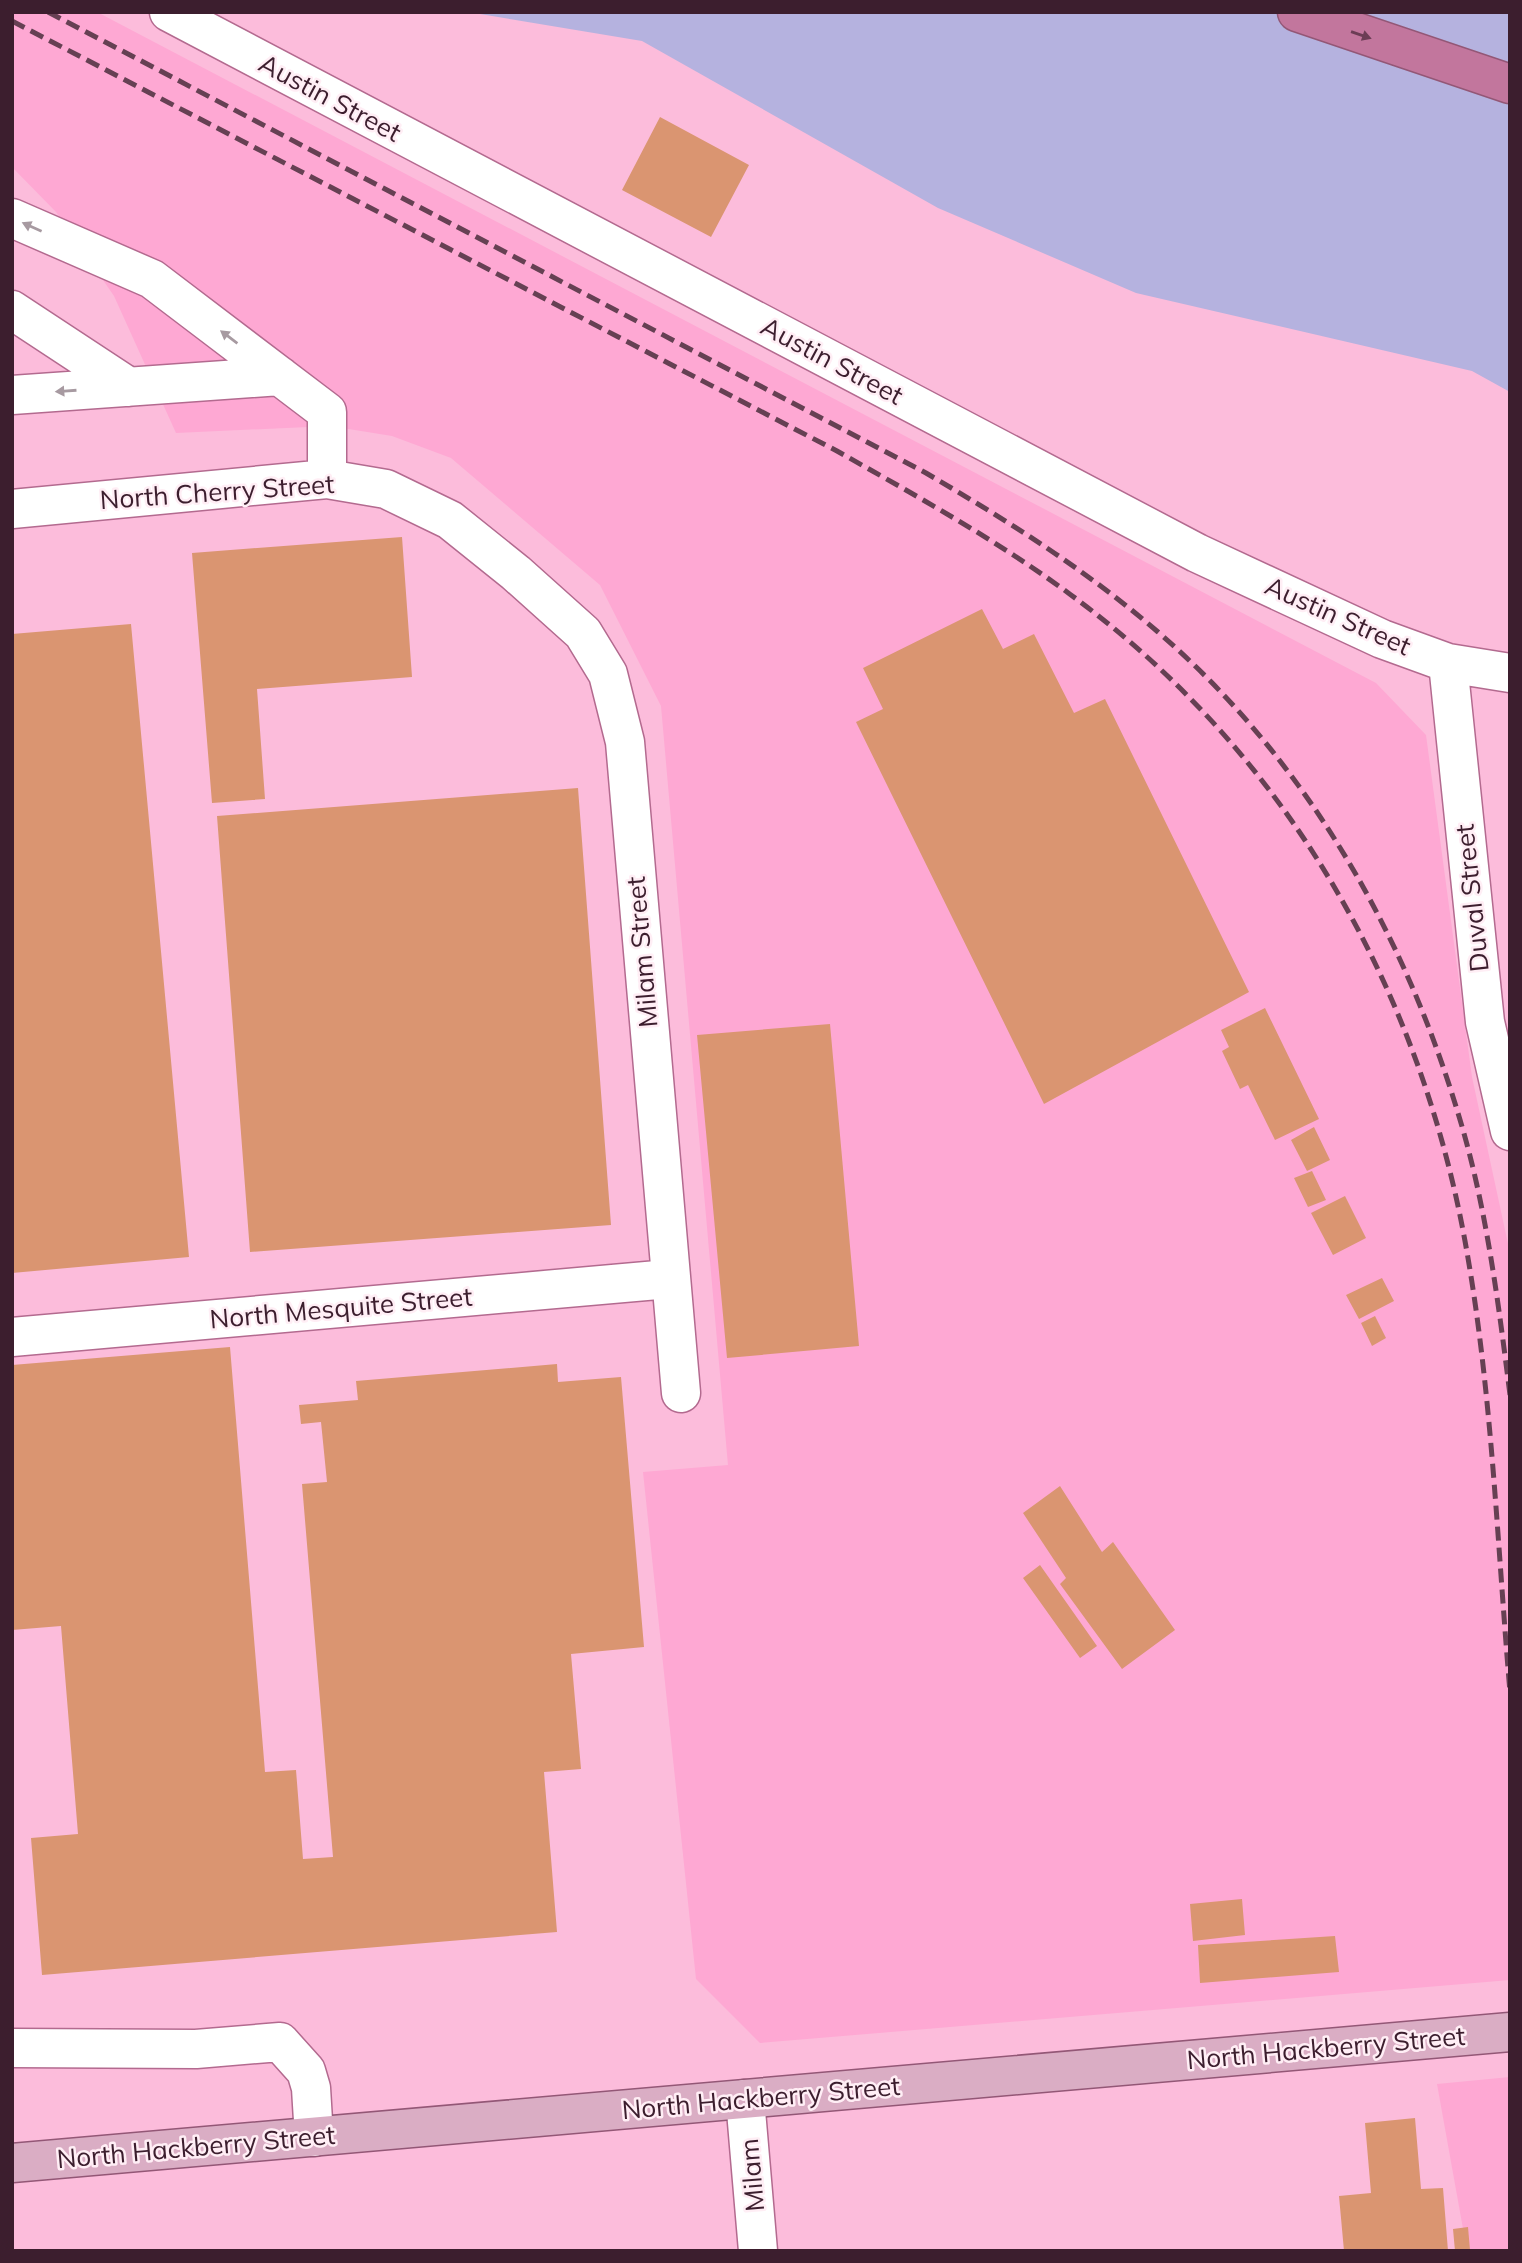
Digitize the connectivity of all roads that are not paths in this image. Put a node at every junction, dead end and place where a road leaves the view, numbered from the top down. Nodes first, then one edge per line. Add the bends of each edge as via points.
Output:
1 (169, 12) edge
2 (1297, 12) edge
3 (1510, 84) edge
4 (12, 218) edge
5 (12, 310) edge
6 (281, 376) junction
7 (129, 387) junction
8 (12, 395) edge
9 (327, 479) junction
10 (12, 509) edge
11 (583, 633) joint
12 (1448, 663) junction
13 (1510, 673) edge
14 (1510, 1131) edge
15 (669, 1279) junction
16 (12, 1337) edge
17 (681, 1393) dead end
18 (1510, 2032) edge
19 (12, 2048) edge
20 (745, 2099) junction
21 (314, 2137) junction
22 (12, 2163) edge
23 (758, 2251) edge

1 - 12 street, Austin Street via 1197,553 1382,639
2 -> 3 highway
6 -> 4 street via 152,279
5 - 7 street
6 - 7 street
6 - 9 street via 327,412
7 -> 8 street
9 - 10 street, North Cherry Street
9 - 11 street, North Cherry Street via 386,489 450,520
11 - 15 street, Milam Street via 608,674 625,742
12 - 13 street, Austin Street
12 - 14 street, Duval Street via 1485,1022
15 - 16 street, North Mesquite Street
15 - 17 street, Milam Street
18 - 20 main road, North Hackberry Street
19 - 21 street via 196,2049 280,2042 306,2071
20 - 21 main road, North Hackberry Street
20 - 23 street, Milam
21 - 22 main road, North Hackberry Street

